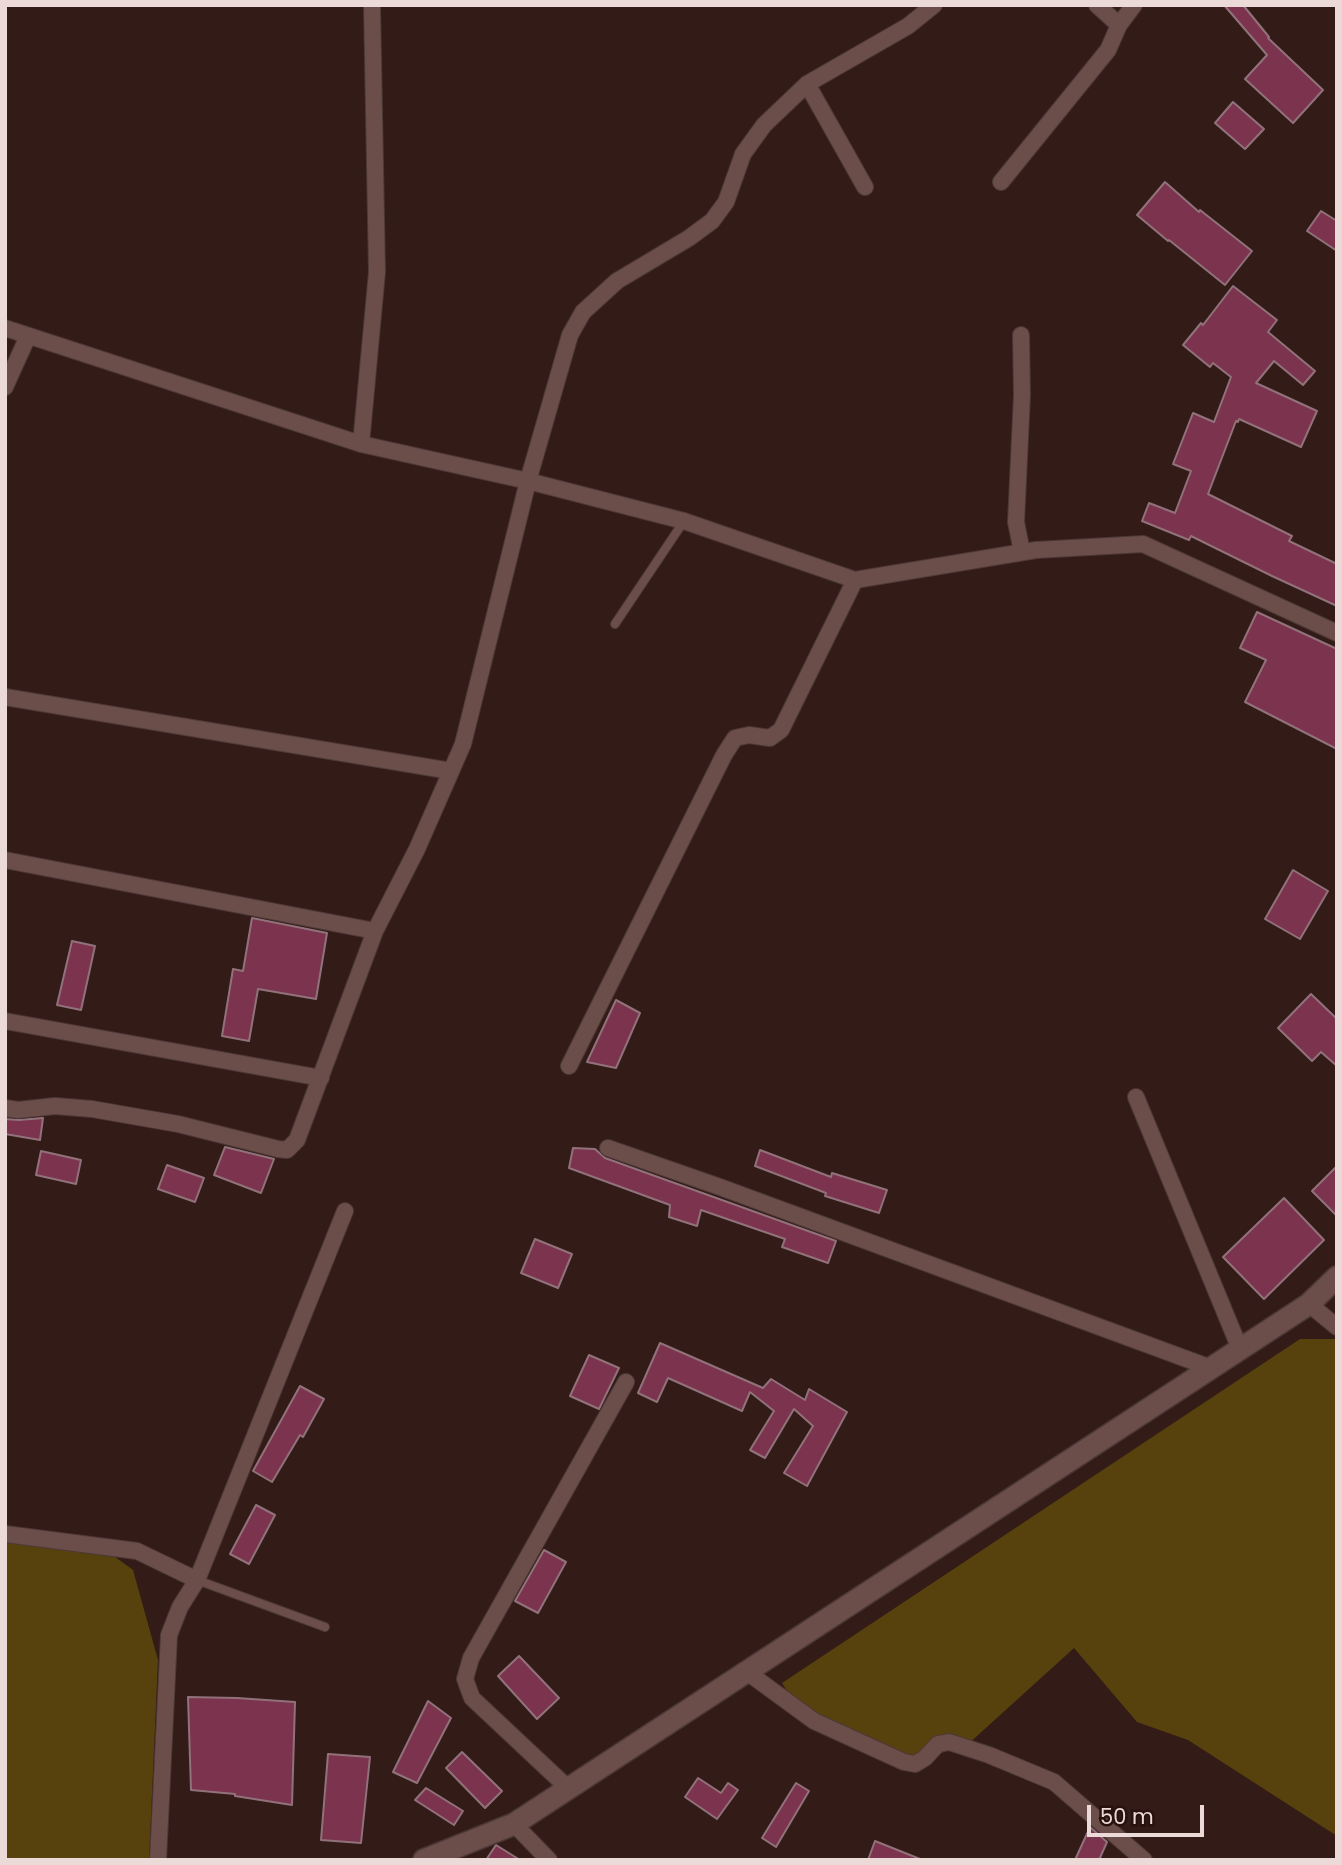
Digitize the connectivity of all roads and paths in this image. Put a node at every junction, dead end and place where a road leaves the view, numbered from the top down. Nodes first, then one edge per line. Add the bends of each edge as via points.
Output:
1 (372, 5) edge
2 (934, 5) edge
3 (1097, 5) edge
4 (1134, 5) edge
5 (1119, 25) junction
6 (807, 84) junction
7 (1001, 182) dead end
8 (865, 187) dead end
9 (5, 328) edge
10 (1021, 335) dead end
11 (28, 336) junction
12 (5, 387) edge
13 (361, 444) junction
14 (528, 481) junction
15 (684, 521) junction
16 (1022, 552) junction
17 (855, 580) junction
18 (615, 624) dead end
19 (1337, 633) edge
20 (5, 698) edge
21 (451, 771) junction
22 (5, 860) edge
23 (375, 931) junction
24 (5, 1021) edge
25 (569, 1066) dead end
26 (321, 1078) junction
27 (1136, 1097) dead end
28 (5, 1108) edge
29 (608, 1148) dead end
30 (345, 1211) dead end
31 (1337, 1277) edge
32 (1309, 1304) junction
33 (1337, 1327) edge
34 (1240, 1349) junction
35 (1211, 1368) junction
36 (626, 1382) dead end
37 (5, 1534) edge
38 (197, 1580) junction
39 (325, 1627) dead end
40 (747, 1672) junction
41 (569, 1789) junction
42 (514, 1824) junction
43 (158, 1860) edge
44 (424, 1860) edge
45 (549, 1860) edge
46 (1144, 1860) edge

1 - 13 street via 377,272
2 - 6 street via 908,26
3 - 5 street
4 - 5 street
5 - 7 street via 1108,50
6 - 8 street
6 - 14 street via 764,125 743,154 726,202 712,221 617,281 583,312 570,335
9 - 11 street
10 - 16 street via 1016,522
11 - 12 street
11 - 13 street
13 - 14 street
14 - 15 street
14 - 21 street via 463,744
15 - 17 street
15 - 18 lane
16 - 17 street
16 - 19 street via 1143,544
17 - 25 street via 781,730 770,738 749,734 735,738 724,755
20 - 21 street
21 - 23 street
22 - 23 street
23 - 26 street
24 - 26 street
26 - 28 street via 297,1140 287,1150 92,1109
27 - 34 street
29 - 35 street
30 - 38 street
31 - 32 street
32 - 33 street
32 - 34 street
34 - 35 street
35 - 40 street
36 - 41 street via 471,1658 465,1679 472,1698
37 - 38 street via 137,1551
38 - 39 lane
38 - 43 street via 169,1635
40 - 41 street
40 - 46 street via 814,1721 904,1762 915,1764 938,1744 949,1742 1054,1782
41 - 42 street
42 - 44 street
42 - 45 street

